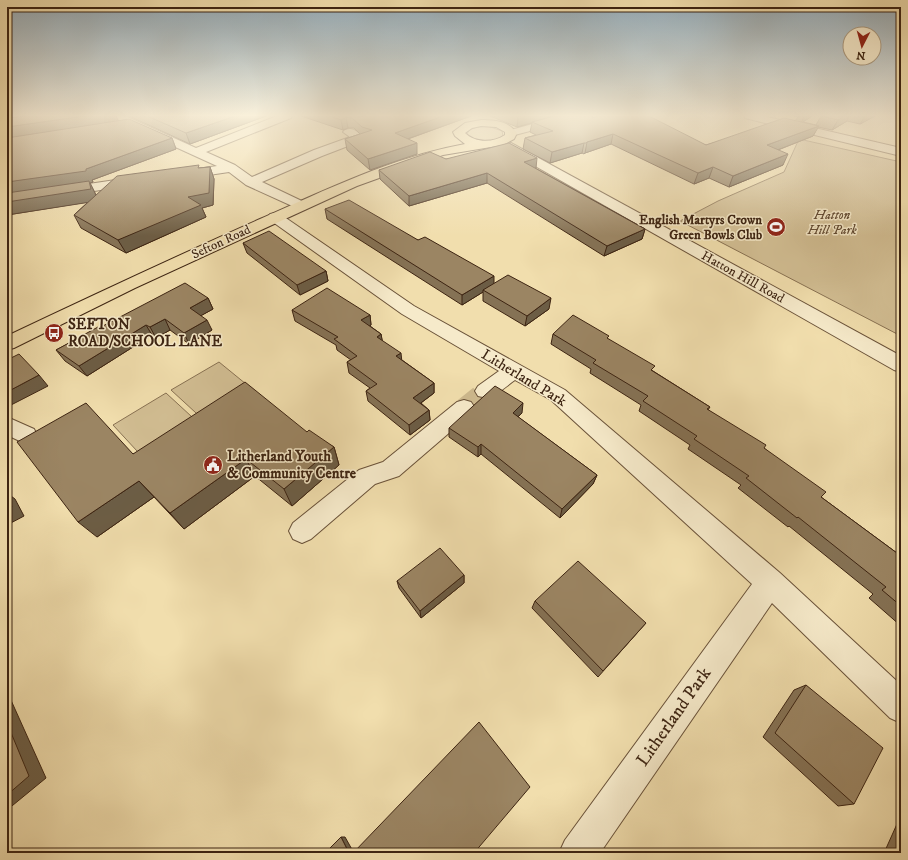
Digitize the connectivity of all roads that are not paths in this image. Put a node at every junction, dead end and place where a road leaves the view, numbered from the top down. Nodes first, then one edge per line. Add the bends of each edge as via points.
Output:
1 (204, 156) edge
2 (311, 156) edge
3 (428, 156) edge
4 (538, 156) edge
5 (231, 168) junction
6 (169, 177) edge
7 (146, 180) edge
8 (251, 182) junction
9 (7, 200) edge
10 (301, 206) junction
11 (656, 214) dead end
12 (275, 217) junction
13 (641, 221) junction
14 (7, 344) edge
15 (901, 365) edge
16 (514, 370) junction
17 (485, 391) tunnel mouth
18 (464, 408) tunnel mouth
19 (7, 425) edge
20 (26, 435) edge
21 (302, 531) dead end
22 (770, 582) junction
23 (901, 707) edge
24 (578, 853) edge

1 - 5 street
2 - 8 street
3 - 10 main road, Sefton Road via 352,183
4 - 13 street, Hatton Hill Road via 583,181
5 - 6 street
5 - 8 street
7 - 9 street
8 - 10 street
10 - 12 main road, Sefton Road
11 - 13 street
12 - 14 main road, Sefton Road
12 - 16 street, Litherland Park via 408,310
13 - 15 street, Hatton Hill Road
16 - 17 street
16 - 22 street, Litherland Park via 558,395
18 - 21 street via 391,469 367,477
19 - 20 street
22 - 23 street, Litherland Park
22 - 24 street, Litherland Park

